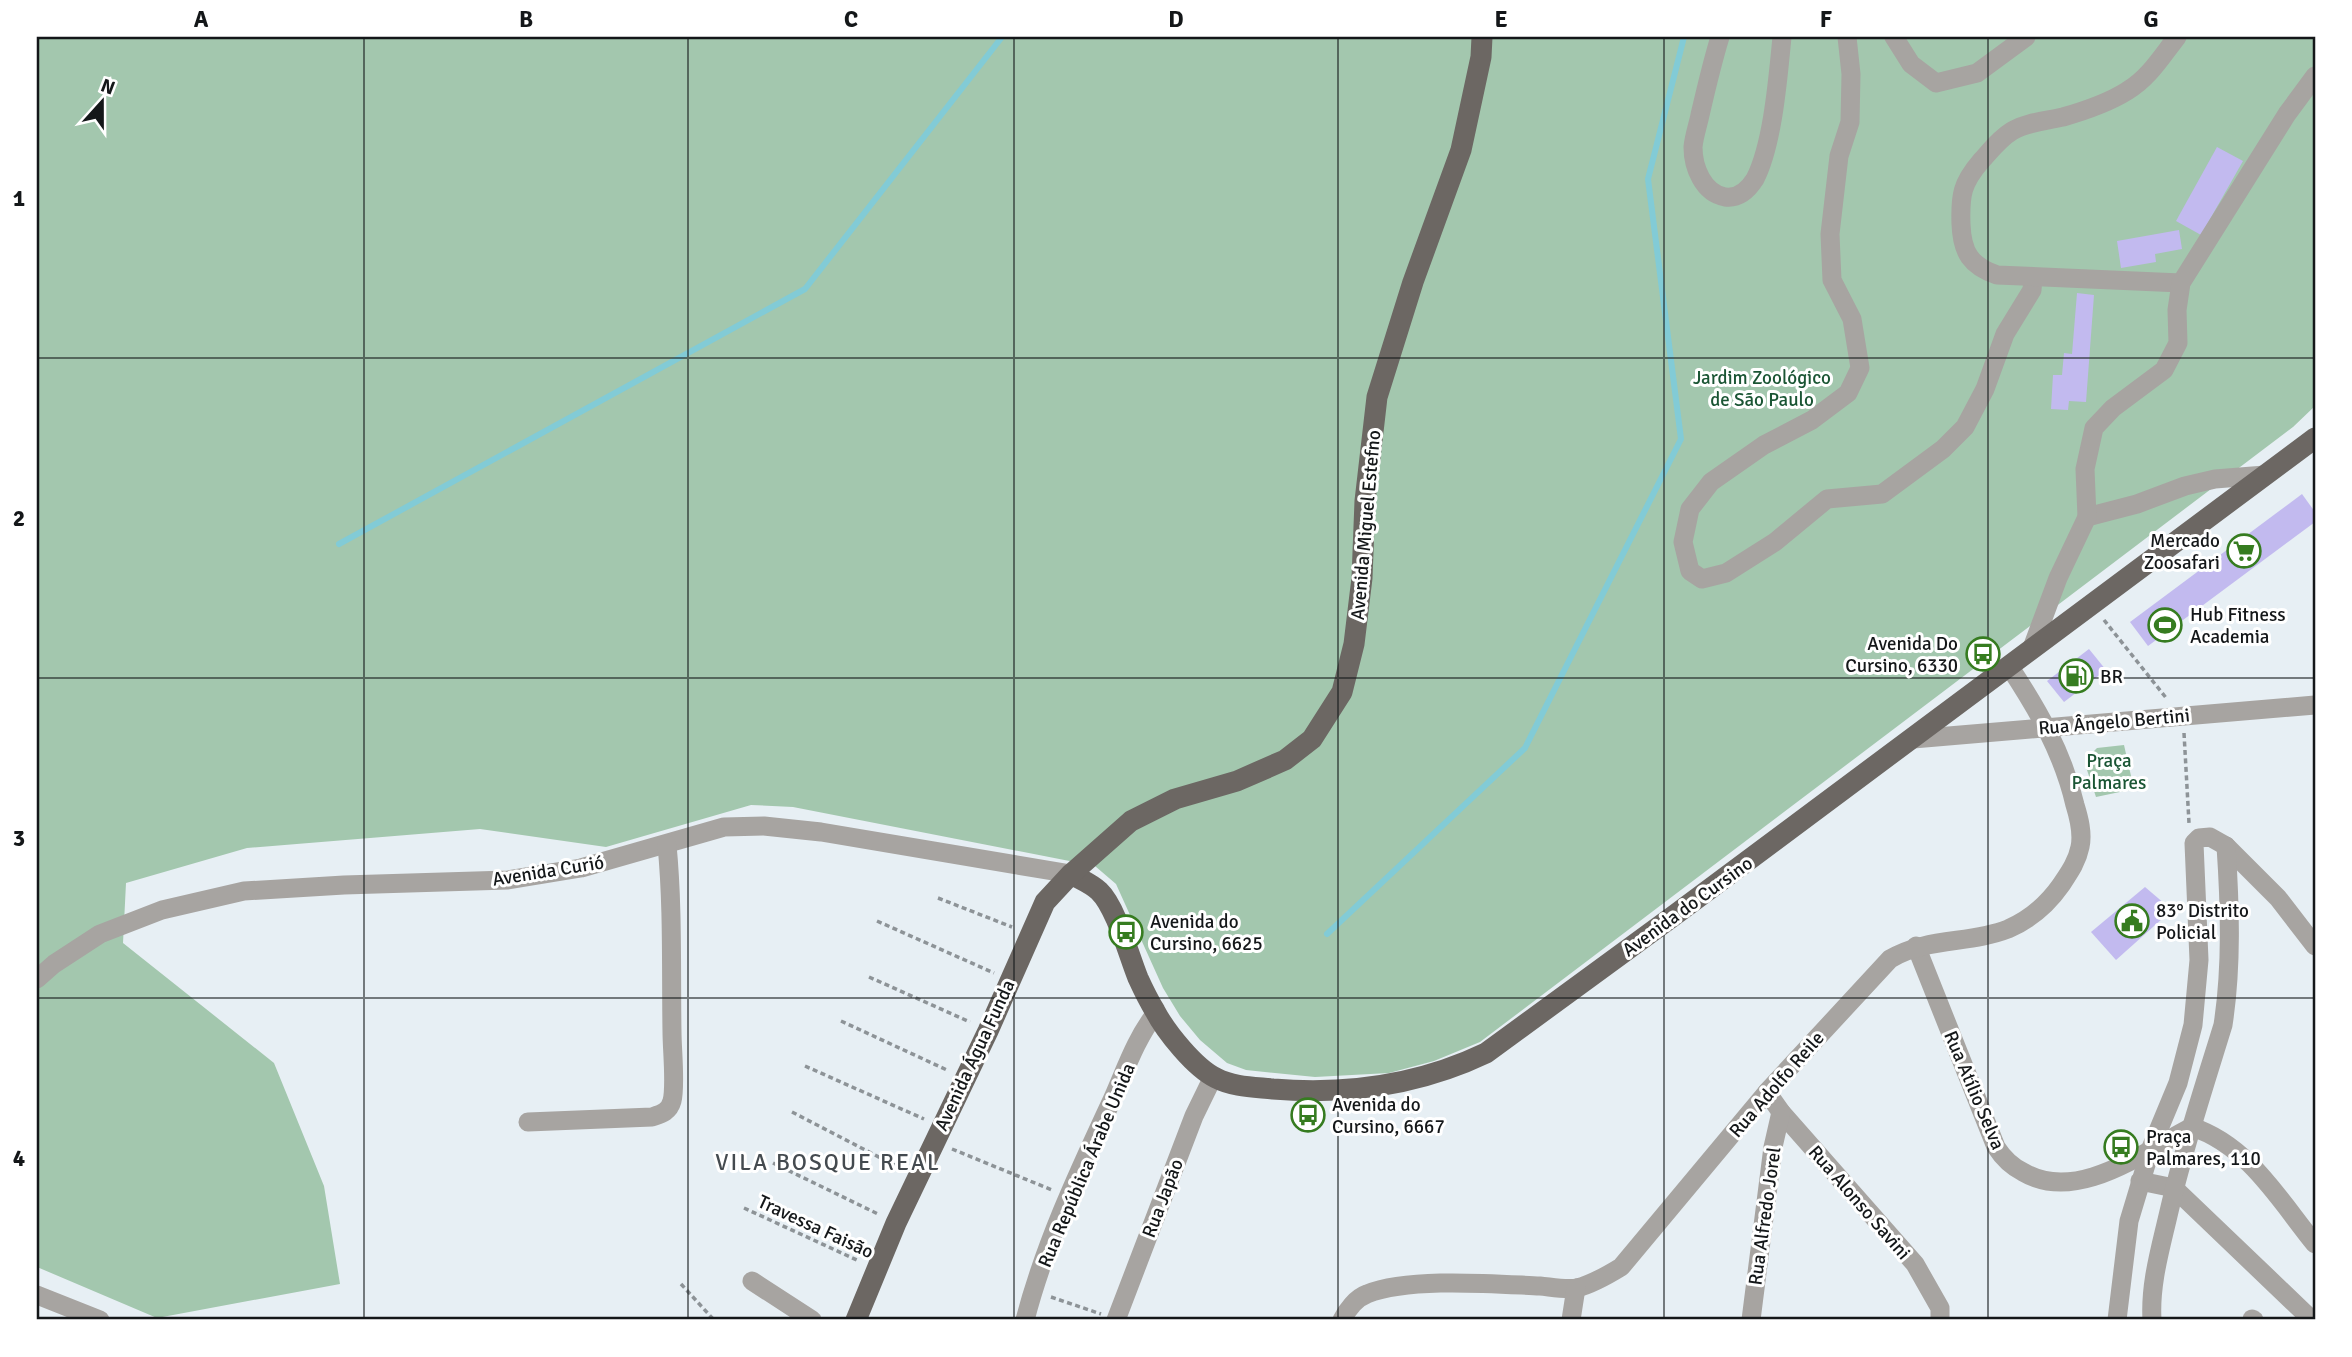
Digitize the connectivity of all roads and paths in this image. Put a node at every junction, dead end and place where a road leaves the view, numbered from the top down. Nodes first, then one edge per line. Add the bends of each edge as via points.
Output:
1 (1482, 37) edge
2 (1720, 37) edge
3 (1782, 37) edge
4 (1847, 37) edge
5 (1894, 37) edge
6 (2026, 37) edge
7 (2177, 37) edge
8 (2315, 76) edge
9 (2033, 277) junction
10 (2181, 282) junction
11 (2315, 438) edge
12 (2265, 475) junction
13 (2087, 517) junction
14 (2091, 605) junction
15 (2032, 648) junction
16 (2009, 666) junction
17 (2315, 705) edge
18 (2180, 715) junction
19 (2047, 727) junction
20 (1913, 739) junction
21 (2199, 838) junction
22 (667, 845) junction
23 (2227, 846) junction
24 (1072, 874) junction
25 (938, 898) dead end
26 (877, 921) dead end
27 (1030, 934) junction
28 (1916, 946) junction
29 (2315, 946) edge
30 (869, 976) dead end
31 (37, 979) edge
32 (1009, 980) junction
33 (1156, 1013) junction
34 (841, 1021) dead end
35 (988, 1031) junction
36 (805, 1066) dead end
37 (1213, 1077) junction
38 (965, 1078) junction
39 (1767, 1092) junction
40 (792, 1112) dead end
41 (1782, 1112) junction
42 (528, 1122) dead end
43 (2192, 1127) junction
44 (938, 1135) junction
45 (2151, 1148) junction
46 (773, 1163) dead end
47 (918, 1177) junction
48 (2140, 1181) junction
49 (2174, 1188) junction
50 (1068, 1196) junction
51 (744, 1208) dead end
52 (896, 1223) junction
53 (2315, 1244) edge
54 (877, 1269) junction
55 (752, 1281) dead end
56 (681, 1284) dead end
57 (1576, 1288) junction
58 (1033, 1291) junction
59 (37, 1295) edge
60 (1343, 1318) edge
61 (100, 1320) edge
62 (714, 1320) edge
63 (812, 1320) edge
64 (856, 1320) edge
65 (1026, 1320) edge
66 (1116, 1320) edge
67 (1571, 1320) edge
68 (1751, 1320) edge
69 (1940, 1320) edge
70 (2117, 1320) edge
71 (2152, 1320) edge
72 (2312, 1320) edge

1 - 24 main road, Avenida Miguel Estefno via 1461,150 1377,397 1365,501 1363,579 1342,692 1312,739 1285,760 1175,799 1131,821
2 - 3 street via 1693,146 1696,171 1707,187 1731,198 1745,193 1763,161
4 - 9 street via 1850,122 1839,156 1830,234 1832,280 1852,319 1860,368 1848,393 1711,482 1690,509 1683,542 1690,571 1702,579 1726,573 1775,542 1827,499 1882,494 1943,450 1965,427 1985,389 2005,334 2032,290
5 - 6 street via 1911,64 1936,83 1978,73
7 - 9 street via 2148,75 2128,91 2013,131 1999,140 1965,183 1961,231 1967,254 1979,268 1997,275
8 - 10 street
9 - 10 street
10 - 13 street via 2178,343 2164,370 2094,428 2085,469
11 - 12 main road, Avenida do Cursino
12 - 13 street via 2185,486
12 - 14 main road, Avenida do Cursino
13 - 15 street
14 - 15 main road, Avenida do Cursino
14 - 18 path
15 - 16 main road, Avenida do Cursino
16 - 19 street, Rua Adolfo Reile
16 - 20 main road, Avenida do Cursino
17 - 18 street, Rua Ângelo Bertini
18 - 19 street, Rua Ângelo Bertini
18 - 21 path via 2189,824
19 - 20 street, Rua Ângelo Bertini
19 - 28 street, Rua Adolfo Reile via 2067,772 2080,824 2081,846 2073,868 2048,904 2007,929
20 - 37 main road, Avenida do Cursino via 1486,1053 1419,1079 1372,1087 1305,1091 1231,1084
21 - 23 street via 2210,837
21 - 45 street via 2193,848 2199,942 2193,1025 2178,1083
22 - 24 street, Avenida Curió via 724,827 764,825
22 - 31 street, Avenida Curió via 581,868 508,880 244,891 162,910 100,934
22 - 42 street via 673,1058 670,1106 652,1117
23 - 29 street via 2278,898
23 - 43 street via 2227,1000
24 - 27 main road, Avenida Água Funda via 1045,902
24 - 33 main road, Avenida do Cursino via 1099,891 1109,905
25 - 27 path
26 - 32 path
27 - 32 main road, Avenida Água Funda
28 - 39 street, Rua Adolfo Reile via 1878,970
28 - 45 street, Rua Atílio Selva via 1996,1147 2010,1163 2036,1179 2076,1183
30 - 35 path
32 - 35 main road, Avenida Água Funda
33 - 37 main road, Avenida do Cursino via 1190,1057
33 - 50 street, Rua República Árabe Unida via 1140,1038
34 - 38 path
35 - 38 main road, Avenida Água Funda
36 - 44 path
37 - 66 street, Rua Japão
38 - 44 main road, Avenida Água Funda
39 - 41 street, Rua Alonso Savini
39 - 57 street, Rua Adolfo Reile via 1621,1267
40 - 47 path
41 - 68 street, Rua Alfredo Jorel via 1773,1147
41 - 69 street, Rua Alonso Savini via 1915,1264 1940,1308
43 - 45 street, Rua Atílio Selva
43 - 49 street
43 - 53 street via 2232,1147
44 - 47 main road, Avenida Água Funda
44 - 50 path
45 - 48 street
46 - 52 path
47 - 52 main road, Avenida Água Funda
48 - 49 street
48 - 70 street via 2129,1221
49 - 71 street via 2156,1266
49 - 72 street
50 - 58 street, Rua República Árabe Unida
51 - 54 path, Travessa Faisão
52 - 54 main road, Avenida Água Funda
54 - 64 main road, Avenida Água Funda
55 - 63 street
56 - 62 path
57 - 60 street, Rua Adolfo Reile via 1410,1285 1366,1294
57 - 67 street
58 - 65 street, Rua República Árabe Unida
58 - 66 path
59 - 61 street

